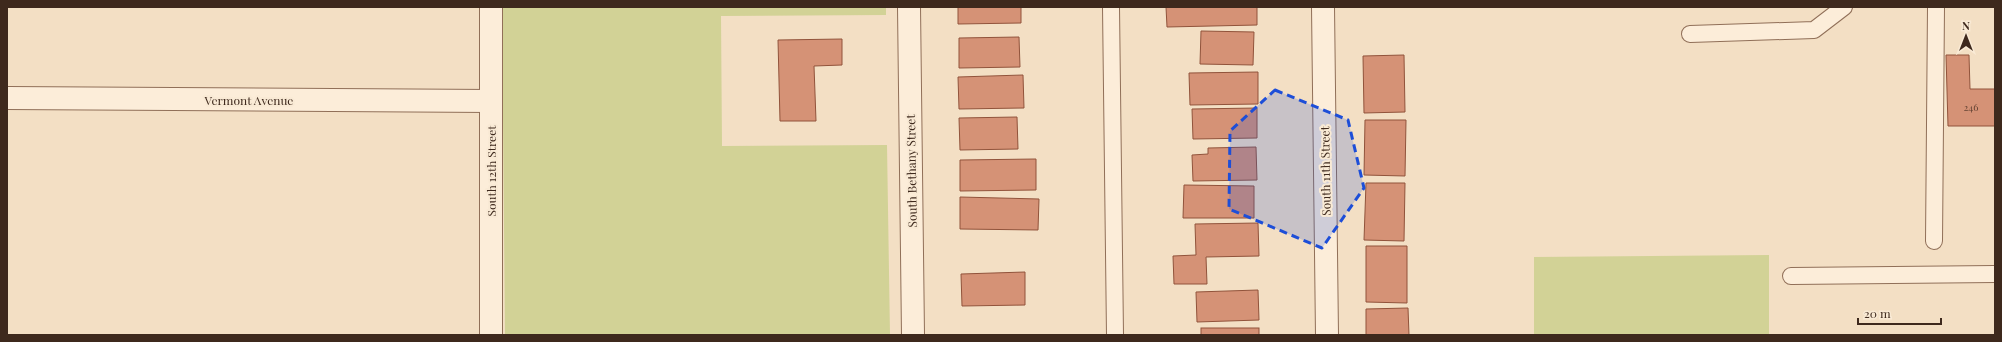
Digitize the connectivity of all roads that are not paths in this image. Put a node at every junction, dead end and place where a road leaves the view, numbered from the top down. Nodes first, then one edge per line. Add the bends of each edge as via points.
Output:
1 (491, 7) edge
2 (909, 7) edge
3 (1111, 7) edge
4 (1323, 7) edge
5 (1844, 7) edge
6 (1936, 7) edge
7 (1690, 34) dead end
8 (7, 98) edge
9 (491, 101) junction
10 (1934, 240) dead end
11 (1995, 274) edge
12 (1791, 276) dead end
13 (490, 335) edge
14 (913, 335) edge
15 (1115, 335) edge
16 (1327, 335) edge

1 - 9 street, South 12th Street
2 - 14 street, South Bethany Street
3 - 15 lane
4 - 16 street, South 11th Street
5 - 7 lane via 1814,30
6 - 10 lane
8 - 9 street, Vermont Avenue
9 - 13 street, South 12th Street
11 - 12 lane

